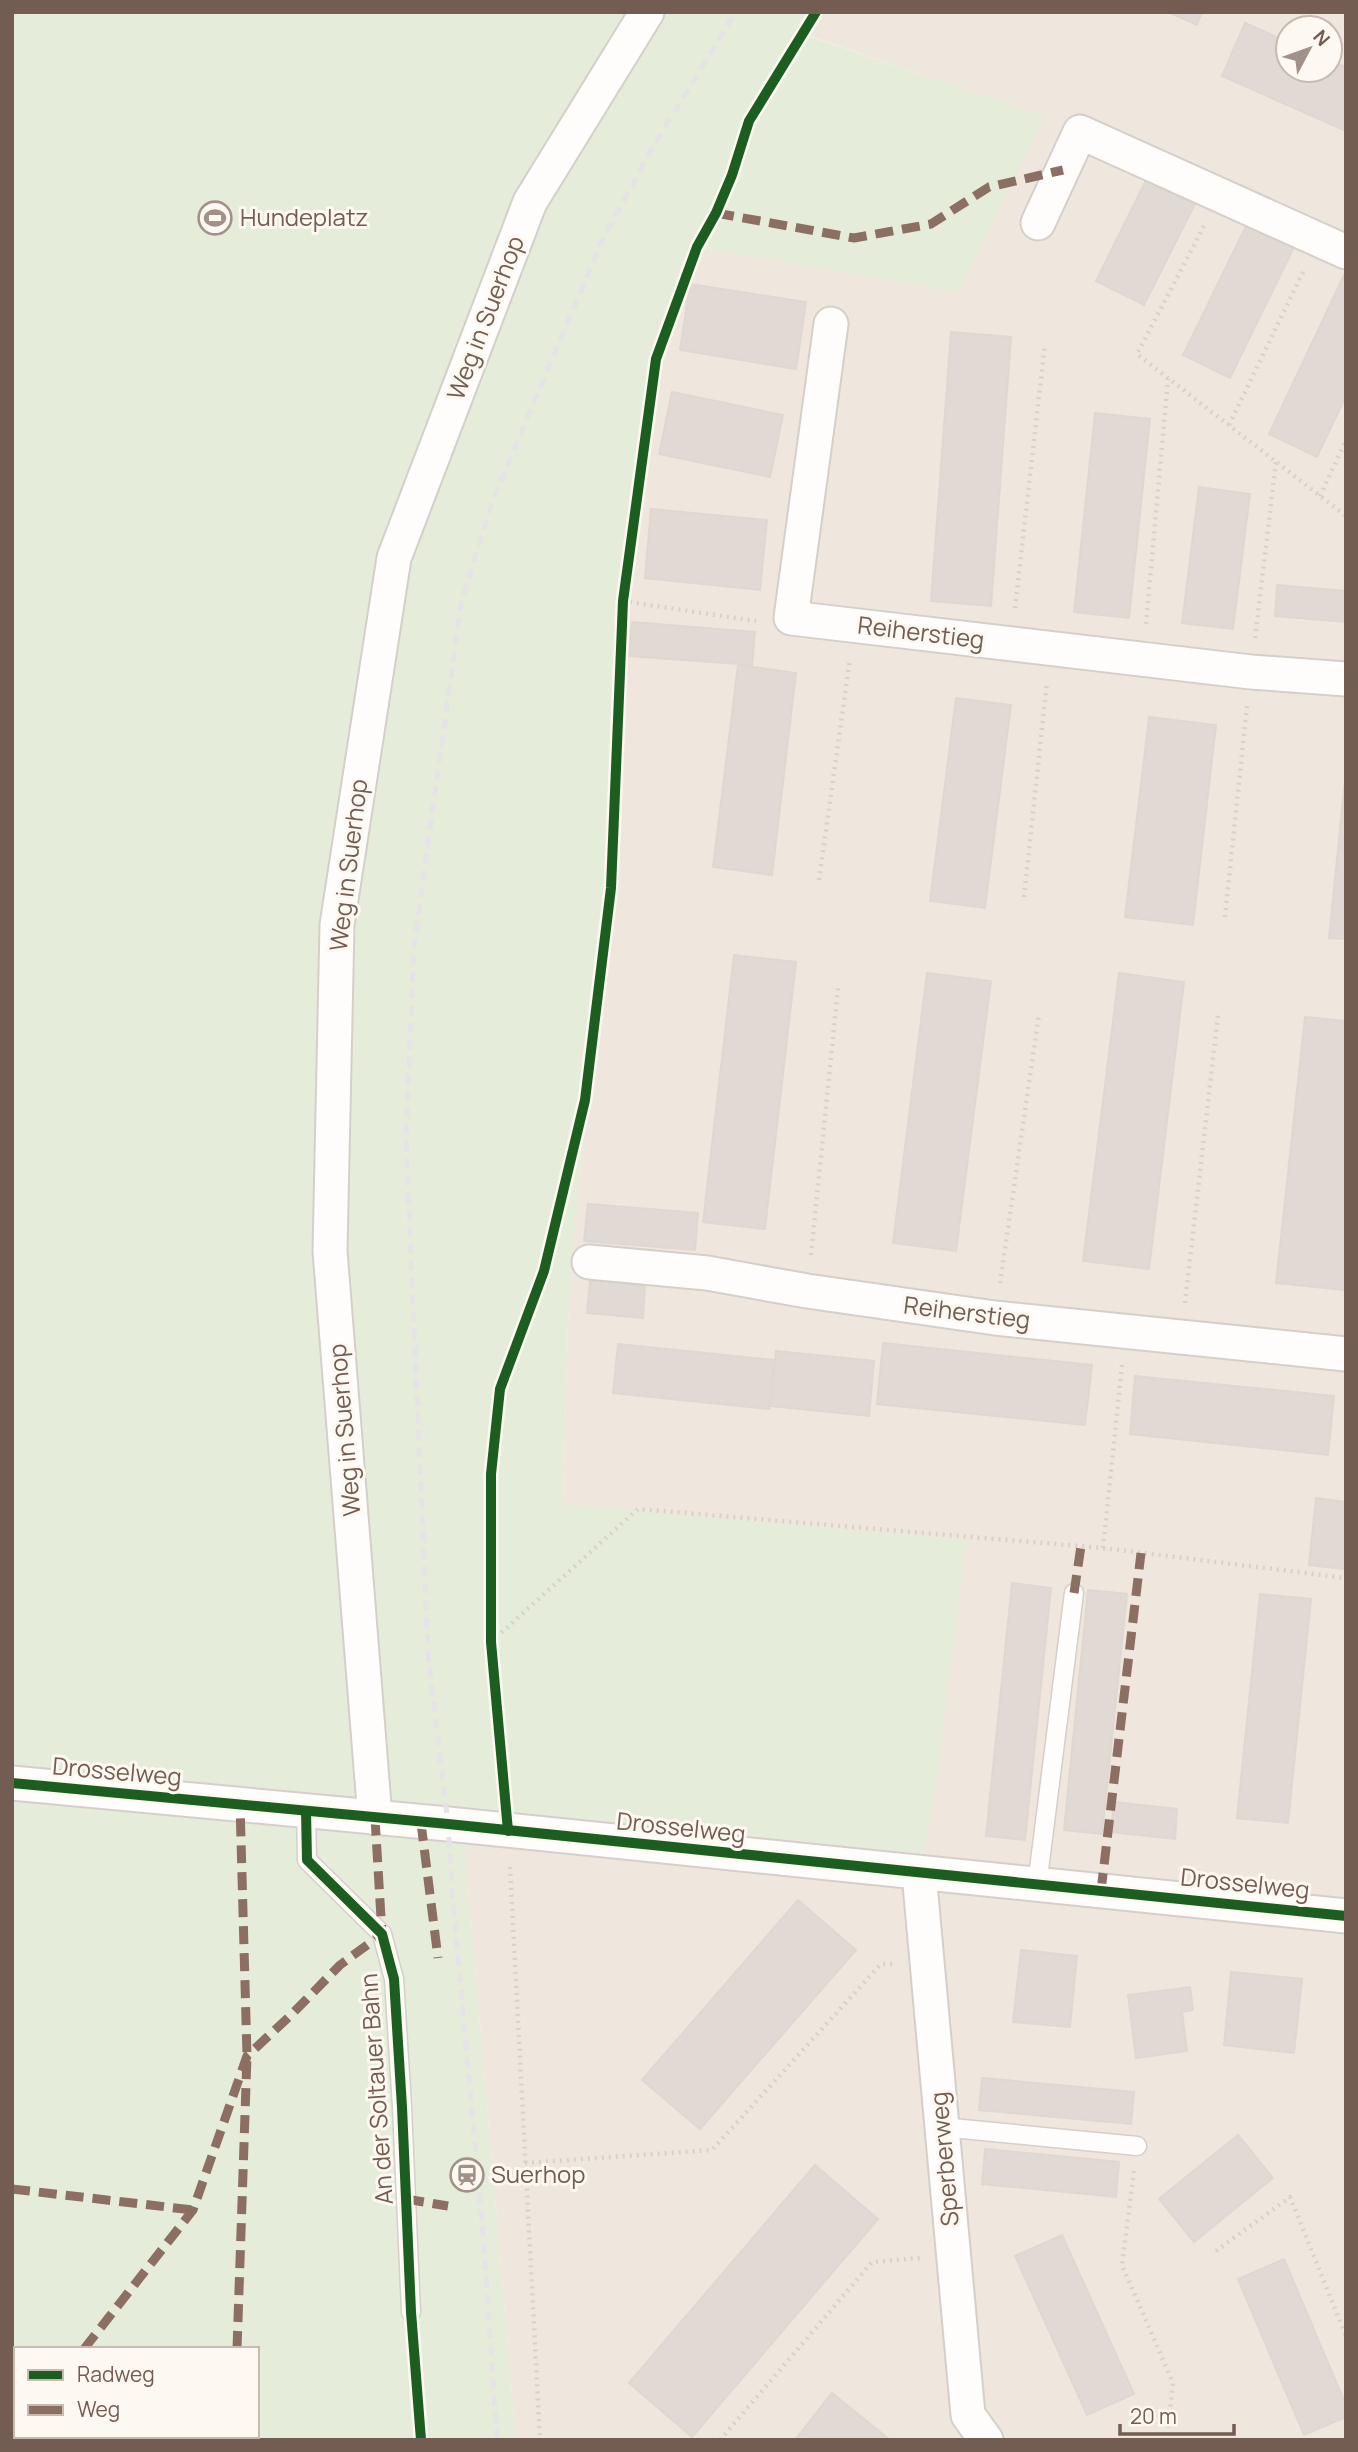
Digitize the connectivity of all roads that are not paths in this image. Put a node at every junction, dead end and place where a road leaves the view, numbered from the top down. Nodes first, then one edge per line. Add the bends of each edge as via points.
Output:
1 (647, 12) edge
2 (1038, 223) dead end
3 (1332, 246) edge
4 (831, 324) dead end
5 (1346, 679) edge
6 (589, 1262) dead end
7 (1346, 1354) edge
8 (1074, 1593) dead end
9 (12, 1783) edge
10 (306, 1811) junction
11 (375, 1818) junction
12 (919, 1873) junction
13 (1037, 1885) junction
14 (1346, 1916) edge
15 (942, 2127) junction
16 (1137, 2146) road end
17 (411, 2312) dead end
18 (986, 2440) edge

1 - 11 street, Weg in Suerhop via 530,202 394,558 337,925 330,1251
2 - 3 street via 1080,132
4 - 5 street, Reiherstieg via 792,618
6 - 7 street, Reiherstieg via 707,1273 995,1318
8 - 13 lane
9 - 10 street, Drosselweg
10 - 11 street, Drosselweg
10 - 17 lane, An der Soltauer Bahn via 307,1860 382,1934 394,1979
11 - 12 street, Drosselweg
12 - 13 street, Drosselweg
12 - 15 street, Sperberweg
13 - 14 street, Drosselweg
15 - 16 lane
15 - 18 street, Sperberweg via 968,2415

